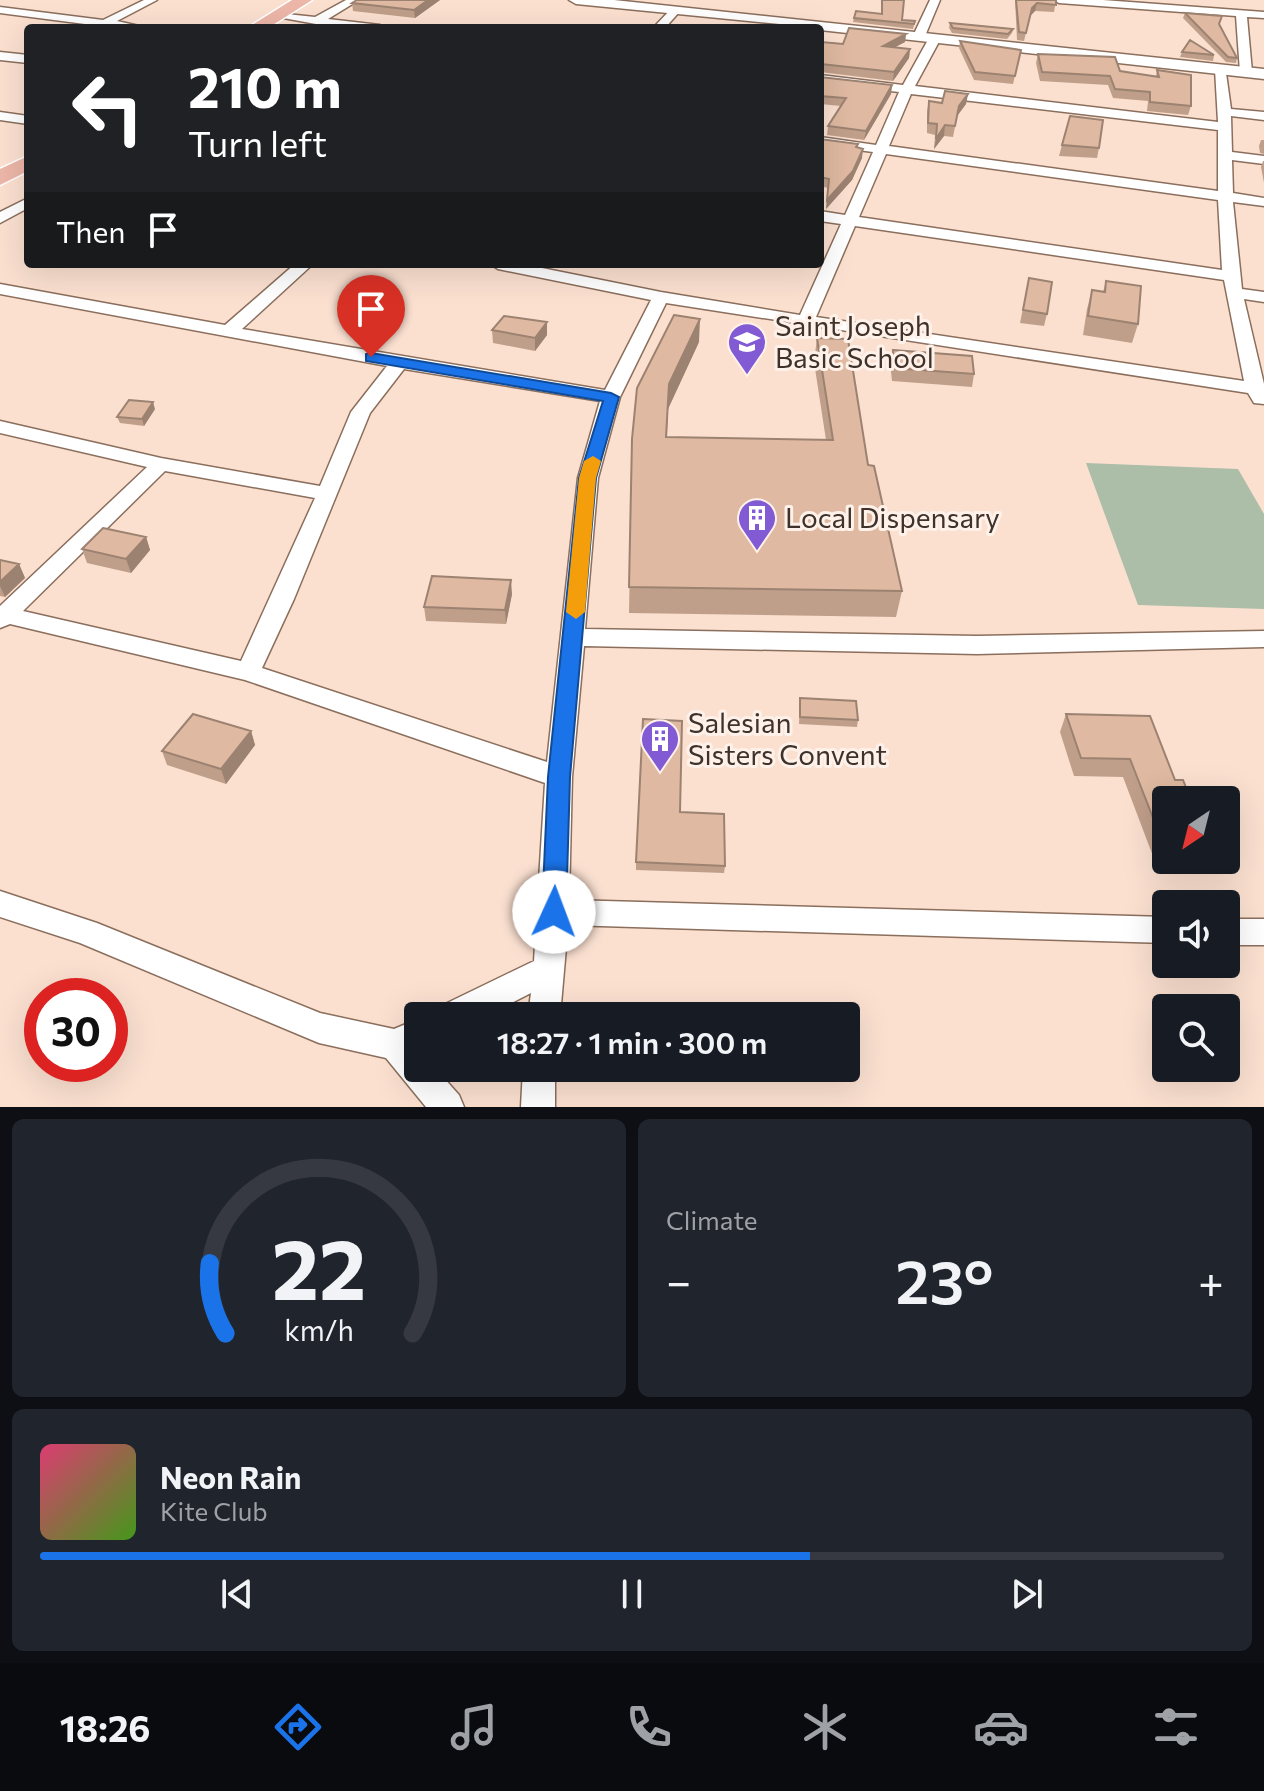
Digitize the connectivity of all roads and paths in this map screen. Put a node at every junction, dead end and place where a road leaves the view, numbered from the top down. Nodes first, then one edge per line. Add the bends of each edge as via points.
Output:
1 (152, 0) edge
2 (304, 0) edge
3 (354, 0) edge
4 (576, 0) edge
5 (935, 0) edge
6 (1059, 0) edge
7 (665, 6) edge
8 (0, 10) edge
9 (1241, 14) junction
10 (1264, 15) edge
11 (277, 16) junction
12 (317, 21) junction
13 (105, 23) junction
14 (112, 24) edge
15 (263, 24) edge
16 (312, 24) edge
17 (344, 24) edge
18 (817, 24) edge
19 (824, 25) edge
20 (919, 36) junction
21 (935, 38) junction
22 (0, 56) edge
23 (24, 59) edge
24 (1221, 69) junction
25 (1246, 72) junction
26 (1264, 74) edge
27 (824, 79) edge
28 (907, 89) junction
29 (0, 116) edge
30 (1264, 116) edge
31 (24, 119) edge
32 (1226, 120) junction
33 (824, 142) edge
34 (881, 149) junction
35 (1226, 155) junction
36 (1264, 160) edge
37 (24, 164) edge
38 (0, 178) edge
39 (1225, 196) junction
40 (1264, 202) edge
41 (24, 204) edge
42 (824, 217) edge
43 (0, 218) edge
44 (849, 220) junction
45 (300, 268) edge
46 (518, 268) edge
47 (1233, 284) junction
48 (0, 289) edge
49 (661, 297) junction
50 (1264, 297) edge
51 (806, 321) junction
52 (229, 331) junction
53 (399, 363) junction
54 (1261, 394) edge
55 (611, 397) junction
56 (0, 427) edge
57 (161, 464) junction
58 (328, 494) junction
59 (2, 617) edge
60 (574, 637) junction
61 (1264, 639) edge
62 (248, 672) junction
63 (559, 777) junction
64 (0, 904) edge
65 (554, 912) junction
66 (1152, 930) edge
67 (1240, 932) edge
68 (1264, 932) edge
69 (548, 969) junction
70 (482, 1002) edge
71 (545, 1002) edge
72 (404, 1039) edge
73 (432, 1082) edge
74 (539, 1082) edge
75 (447, 1107) edge
76 (538, 1107) edge

1 - 13 street
2 - 11 main road
3 - 12 street
4 - 7 street
5 - 20 street
6 - 9 street
7 - 18 street
8 - 13 street
9 - 10 street
9 - 25 street
11 - 12 street
11 - 15 main road
12 - 16 street
12 - 17 street
13 - 14 street
19 - 20 street
20 - 21 street
21 - 24 street
21 - 28 street
22 - 23 street
24 - 25 street
24 - 32 street
25 - 26 street
27 - 28 street
28 - 32 street
28 - 34 street
29 - 31 street
30 - 32 street
32 - 35 street
33 - 34 street
34 - 39 street
34 - 44 street
35 - 36 street
35 - 39 street
37 - 38 main road
39 - 40 street
39 - 47 street
41 - 43 street
42 - 44 street
44 - 47 street
44 - 51 street
45 - 52 street
46 - 49 street
47 - 50 street
47 - 54 street
48 - 52 street
49 - 51 street
49 - 55 street
51 - 54 street
52 - 53 street
53 - 55 street
53 - 58 street via 361,412
55 - 60 street via 588,478
56 - 57 street
57 - 58 street
57 - 59 street
58 - 62 street
59 - 62 street
60 - 61 street via 977,645
60 - 63 street
62 - 63 street
63 - 65 street
64 - 72 street via 86,932 319,1028
65 - 66 street
65 - 69 street
67 - 68 street
69 - 70 street
69 - 71 street
73 - 75 street
74 - 76 street

